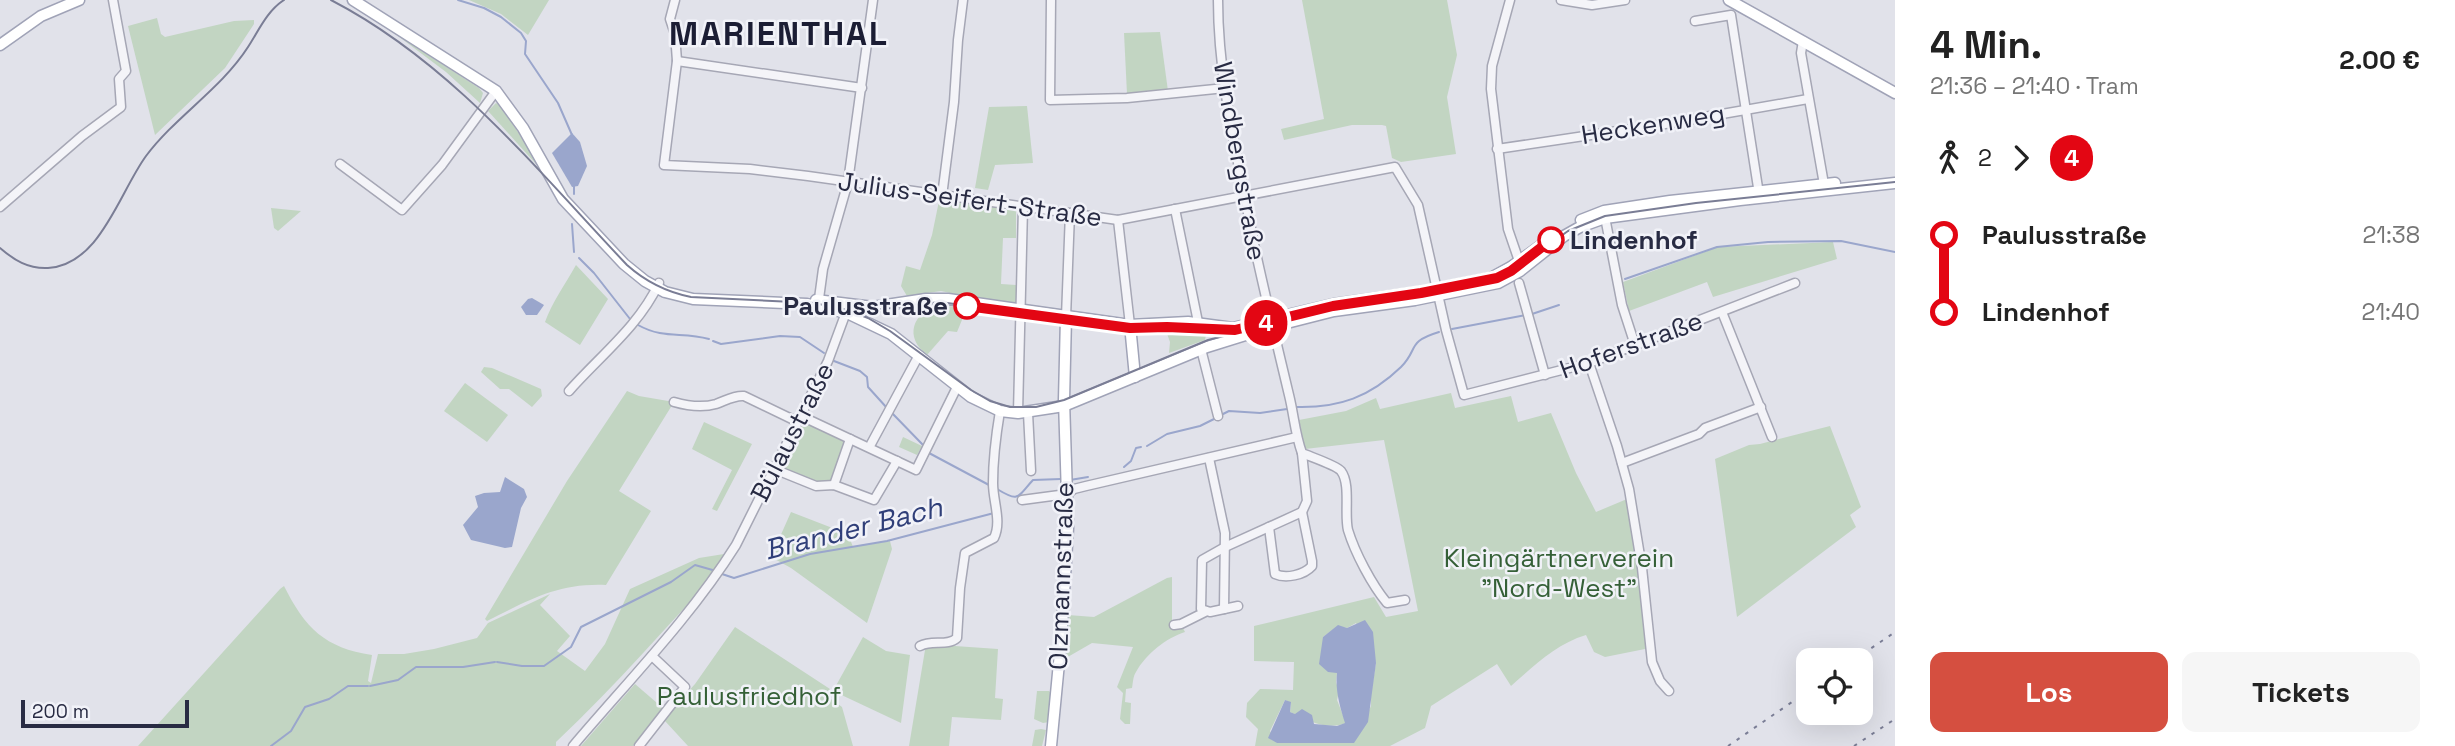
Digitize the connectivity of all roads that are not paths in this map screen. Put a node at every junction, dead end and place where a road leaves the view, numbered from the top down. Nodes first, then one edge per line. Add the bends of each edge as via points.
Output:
1 (79, 0) edge
2 (113, 0) edge
3 (676, 0) edge
4 (872, 0) edge
5 (963, 0) edge
6 (1051, 0) edge
7 (1219, 0) edge
8 (1510, 0) edge
9 (1562, 0) edge
10 (1625, 0) edge
11 (1729, 0) edge
12 (359, 2) edge
13 (1695, 21) dead end
14 (1803, 41) junction
15 (0, 45) edge
16 (677, 61) junction
17 (862, 88) junction
18 (1225, 88) junction
19 (496, 91) junction
20 (1895, 93) edge
21 (1808, 99) junction
22 (1746, 109) junction
23 (1497, 149) junction
24 (341, 164) dead end
25 (1895, 178) edge
26 (848, 182) junction
27 (1895, 184) edge
28 (1824, 187) junction
29 (1759, 194) junction
30 (1245, 195) junction
31 (942, 196) junction
32 (0, 207) edge
33 (1023, 207) junction
34 (1175, 209) junction
35 (1070, 214) junction
36 (1605, 215) junction
37 (1118, 220) junction
38 (1521, 266) junction
39 (1519, 283) dead end
40 (1795, 284) dead end
41 (657, 286) junction
42 (1438, 292) junction
43 (819, 303) junction
44 (873, 307) junction
45 (851, 308) junction
46 (1020, 310) junction
47 (1723, 312) junction
48 (1066, 317) junction
49 (869, 321) junction
50 (1198, 322) junction
51 (1270, 324) junction
52 (1130, 325) junction
53 (1635, 345) junction
54 (1201, 349) junction
55 (919, 355) junction
56 (1589, 363) junction
57 (1545, 375) junction
58 (1135, 377) junction
59 (957, 387) junction
60 (569, 391) dead end
61 (674, 402) dead end
62 (1064, 406) junction
63 (1761, 407) junction
64 (1000, 411) junction
65 (1023, 413) junction
66 (1218, 415) dead end
67 (799, 419) junction
68 (1297, 437) junction
69 (1772, 437) dead end
70 (850, 439) junction
71 (871, 444) dead end
72 (1302, 453) junction
73 (1209, 458) junction
74 (897, 461) junction
75 (1622, 463) junction
76 (774, 469) junction
77 (1031, 471) dead end
78 (834, 485) junction
79 (1066, 490) junction
80 (1022, 500) dead end
81 (1301, 512) junction
82 (1269, 527) junction
83 (1225, 547) junction
84 (1405, 600) dead end
85 (1238, 606) dead end
86 (1224, 609) junction
87 (1205, 612) junction
88 (1174, 625) dead end
89 (920, 646) dead end
90 (652, 656) junction
91 (1668, 691) dead end
92 (573, 746) edge
93 (639, 746) edge
94 (1051, 746) edge

1 - 15 main road via 40,16
2 - 32 street via 126,61 126,71 119,79 121,107
3 - 16 street via 670,19
4 - 17 street
5 - 31 street
6 - 18 street via 1050,100 1127,99
7 - 18 street, Windbergstraße
8 - 23 street via 1490,77
9 - 10 street via 1592,5
11 - 14 main road
12 - 19 main road
13 - 22 street via 1731,15
14 - 20 main road
14 - 21 street
16 - 17 street
16 - 26 street, Julius-Seifert-Straße via 664,165 750,169
17 - 26 street
18 - 30 street, Windbergstraße
19 - 24 street via 402,210
19 - 41 main road via 523,128 563,200 629,269
21 - 22 street, Heckenweg
21 - 28 street
22 - 23 street, Heckenweg
22 - 29 street
23 - 38 street via 1508,229
25 - 28 main road
26 - 31 street, Julius-Seifert-Straße
26 - 43 street via 822,269
27 - 28 main road
28 - 29 main road
29 - 36 main road
30 - 34 street, Julius-Seifert-Straße
30 - 42 street, Julius-Seifert-Straße via 1398,169 1418,205
30 - 51 street, Windbergstraße
31 - 33 street, Julius-Seifert-Straße
33 - 35 street, Julius-Seifert-Straße
33 - 46 street
34 - 37 street, Julius-Seifert-Straße
34 - 50 street
35 - 37 street, Julius-Seifert-Straße
35 - 48 street
36 - 38 main road via 1569,226
36 - 53 street via 1622,305
37 - 52 street
38 - 42 main road
39 - 57 street
40 - 47 street, Hoferstraße
41 - 43 main road via 706,300
41 - 60 street via 634,323
42 - 51 main road
42 - 57 street, Hoferstraße via 1464,395
43 - 45 main road
44 - 45 main road
44 - 46 main road via 948,299
44 - 49 main road
45 - 49 main road
45 - 67 street, Bülaustraße
46 - 48 main road
46 - 65 street
47 - 53 street, Hoferstraße
47 - 63 street
48 - 52 main road
48 - 62 main road, Olzmannstraße
49 - 55 main road
50 - 51 main road via 1233,328
50 - 52 main road
51 - 54 main road
51 - 68 street, Windbergstraße
52 - 58 main road
53 - 56 street, Hoferstraße
54 - 58 main road
54 - 66 street
55 - 59 main road
55 - 71 street
56 - 57 street, Hoferstraße
56 - 75 street
58 - 62 main road
59 - 64 main road
59 - 74 street via 916,470
61 - 67 street via 709,405 744,396
62 - 65 main road
62 - 79 main road, Olzmannstraße
63 - 69 street
63 - 75 street
64 - 65 main road
64 - 89 street via 994,453 996,535 965,553 957,638
65 - 77 street
67 - 70 street
67 - 76 street, Bülaustraße
68 - 72 street, Windbergstraße
68 - 73 street
70 - 74 street
70 - 78 street
72 - 81 street, Windbergstraße via 1307,501
72 - 84 street via 1343,474 1348,529 1364,565 1387,603
73 - 79 street
73 - 83 street via 1223,514
74 - 78 street via 874,500
75 - 91 street via 1652,662
76 - 78 street via 816,486
76 - 90 street, Bülaustraße via 716,578
79 - 80 street
79 - 94 main road, Olzmannstraße via 1068,528
81 - 82 street
81 - 82 street, Windbergstraße via 1312,561 1308,570 1275,574
82 - 83 street
83 - 86 street
83 - 87 street via 1202,560 1199,604
85 - 86 street
86 - 87 street
87 - 88 street
90 - 92 street, Bülaustraße
90 - 93 street via 685,687

